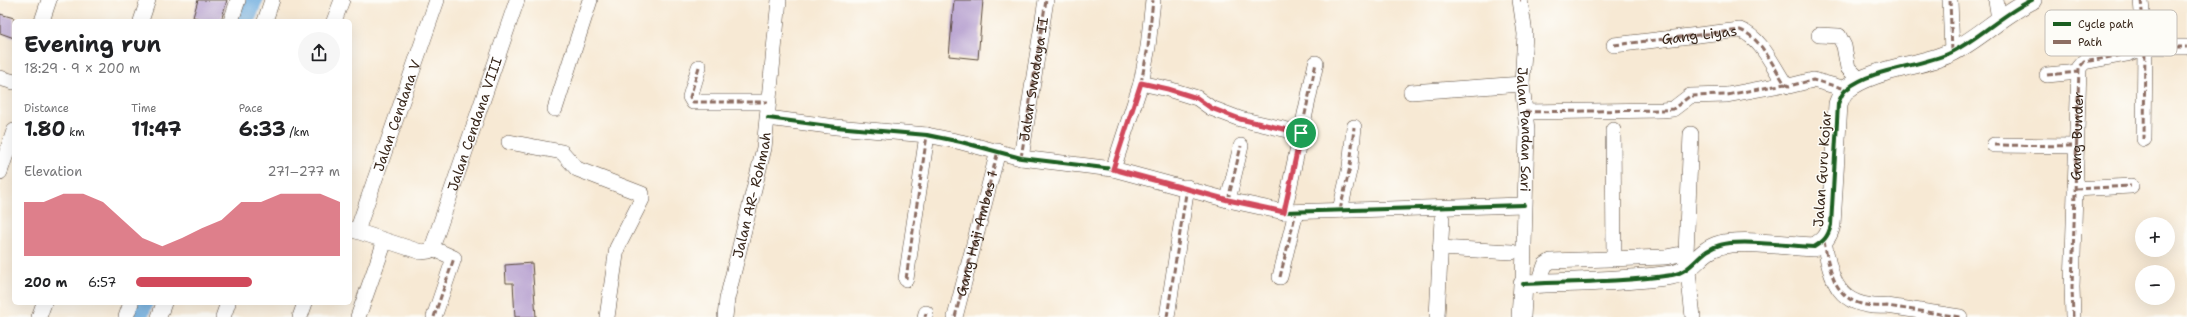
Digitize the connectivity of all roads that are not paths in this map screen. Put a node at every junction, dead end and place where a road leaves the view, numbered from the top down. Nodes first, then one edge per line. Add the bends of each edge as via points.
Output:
1 (50, 0) edge
2 (148, 0) edge
3 (238, 0) edge
4 (272, 0) edge
5 (342, 0) edge
6 (436, 0) edge
7 (517, 0) edge
8 (590, 0) edge
9 (779, 0) edge
10 (1046, 0) edge
11 (1153, 0) edge
12 (1520, 0) edge
13 (1950, 0) edge
14 (1996, 0) edge
15 (2032, 0) edge
16 (2141, 0) edge
17 (2142, 10) edge
18 (43, 19) edge
19 (141, 19) edge
20 (232, 19) edge
21 (266, 19) edge
22 (335, 19) edge
23 (1999, 19) junction
24 (1819, 35) dead end
25 (1614, 45) dead end
26 (1952, 52) junction
27 (2116, 56) edge
28 (2144, 56) edge
29 (1316, 62) dead end
30 (699, 67) dead end
31 (2078, 72) junction
32 (2047, 75) dead end
33 (0, 78) edge
34 (12, 81) edge
35 (1141, 83) junction
36 (1522, 84) junction
37 (1785, 84) junction
38 (1846, 85) junction
39 (1411, 92) dead end
40 (768, 102) junction
41 (554, 110) dead end
42 (1525, 112) junction
43 (768, 118) junction
44 (1354, 127) dead end
45 (1613, 130) dead end
46 (1301, 133) junction
47 (1691, 134) dead end
48 (927, 135) junction
49 (12, 137) edge
50 (2144, 139) dead end
51 (509, 142) dead end
52 (1994, 145) dead end
53 (1241, 146) dead end
54 (2076, 146) junction
55 (998, 151) junction
56 (1021, 158) junction
57 (1113, 169) junction
58 (0, 172) edge
59 (2131, 186) dead end
60 (1187, 188) junction
61 (2075, 189) junction
62 (1228, 200) junction
63 (1524, 205) junction
64 (1340, 210) junction
65 (1290, 212) junction
66 (1442, 219) dead end
67 (353, 230) edge
68 (385, 241) junction
69 (1824, 241) junction
70 (432, 248) junction
71 (1440, 248) junction
72 (1512, 252) dead end
73 (1614, 259) junction
74 (1688, 261) junction
75 (1280, 277) dead end
76 (906, 279) dead end
77 (1531, 284) junction
78 (43, 305) edge
79 (130, 305) edge
80 (163, 305) edge
81 (227, 305) edge
82 (304, 305) edge
83 (39, 317) edge
84 (126, 317) edge
85 (159, 317) edge
86 (223, 317) edge
87 (300, 317) edge
88 (358, 317) edge
89 (434, 317) edge
90 (607, 317) edge
91 (725, 317) edge
92 (955, 317) edge
93 (1167, 317) edge
94 (1437, 317) edge
95 (1521, 317) edge
96 (1693, 317) edge
97 (1960, 317) edge
98 (2073, 317) edge

1 - 18 street
2 - 19 street
3 - 20 street
4 - 21 street
5 - 22 street
6 - 67 street, Jalan Cendana V
7 - 70 street, Jalan Cendana VIII
8 - 41 street
9 - 40 street, Jalan AR- Rohmah
10 - 56 street, Jalan Swadaya II
11 - 35 street
12 - 36 street, Jalan Pandan Sari via 1525,34
13 - 26 street
14 - 23 street
15 - 23 street
16 - 17 street
23 - 26 street
24 - 38 street via 1839,36 1844,46 1848,68
25 - 37 street, Gang Liyas via 1740,30 1748,33
26 - 38 street
27 - 31 street, Gang Bunder via 2084,62
28 - 50 street
29 - 46 street
30 - 40 street via 690,97 693,102
31 - 32 street
31 - 54 street, Gang Bunder
33 - 34 street
35 - 46 street via 1197,98 1211,108 1240,119
35 - 57 street
36 - 39 street
36 - 42 street, Jalan Pandan Sari
37 - 38 street via 1790,86 1813,80
37 - 42 street via 1727,95 1690,96 1673,109
38 - 69 street, Jalan Guru Kojar via 1838,104 1831,225
40 - 43 street, Jalan AR- Rohmah
42 - 63 street, Jalan Pandan Sari via 1527,130
43 - 48 street
43 - 91 street, Jalan AR- Rohmah via 764,148 727,299
44 - 64 street via 1350,167
45 - 73 street
46 - 65 street
47 - 74 street
48 - 55 street
48 - 76 street
49 - 58 street
51 - 90 street via 562,152 578,169 642,194 642,199 617,248
52 - 54 street
53 - 62 street
54 - 61 street, Gang Bunder
55 - 56 street
55 - 92 street, Gang Haji Ambas 1
56 - 57 street
57 - 60 street
59 - 61 street
60 - 62 street
60 - 93 street
61 - 98 street, Gang Bunder
62 - 65 street
63 - 64 street
63 - 77 street, Jalan Pandan Sari
64 - 65 street
65 - 75 street
66 - 71 street
67 - 68 street
68 - 70 street via 421,252
68 - 88 street
69 - 74 street, Jalan Guru Kojar via 1814,247 1735,243 1720,245
69 - 97 street via 1829,270 1838,290 1846,296 1859,303 1875,306
70 - 89 street via 454,258
71 - 72 street
71 - 94 street
73 - 74 street via 1666,257
73 - 77 street via 1551,261
74 - 77 street via 1673,275
74 - 96 street
77 - 95 street
78 - 83 street
79 - 84 street
80 - 85 street
81 - 86 street
82 - 87 street

